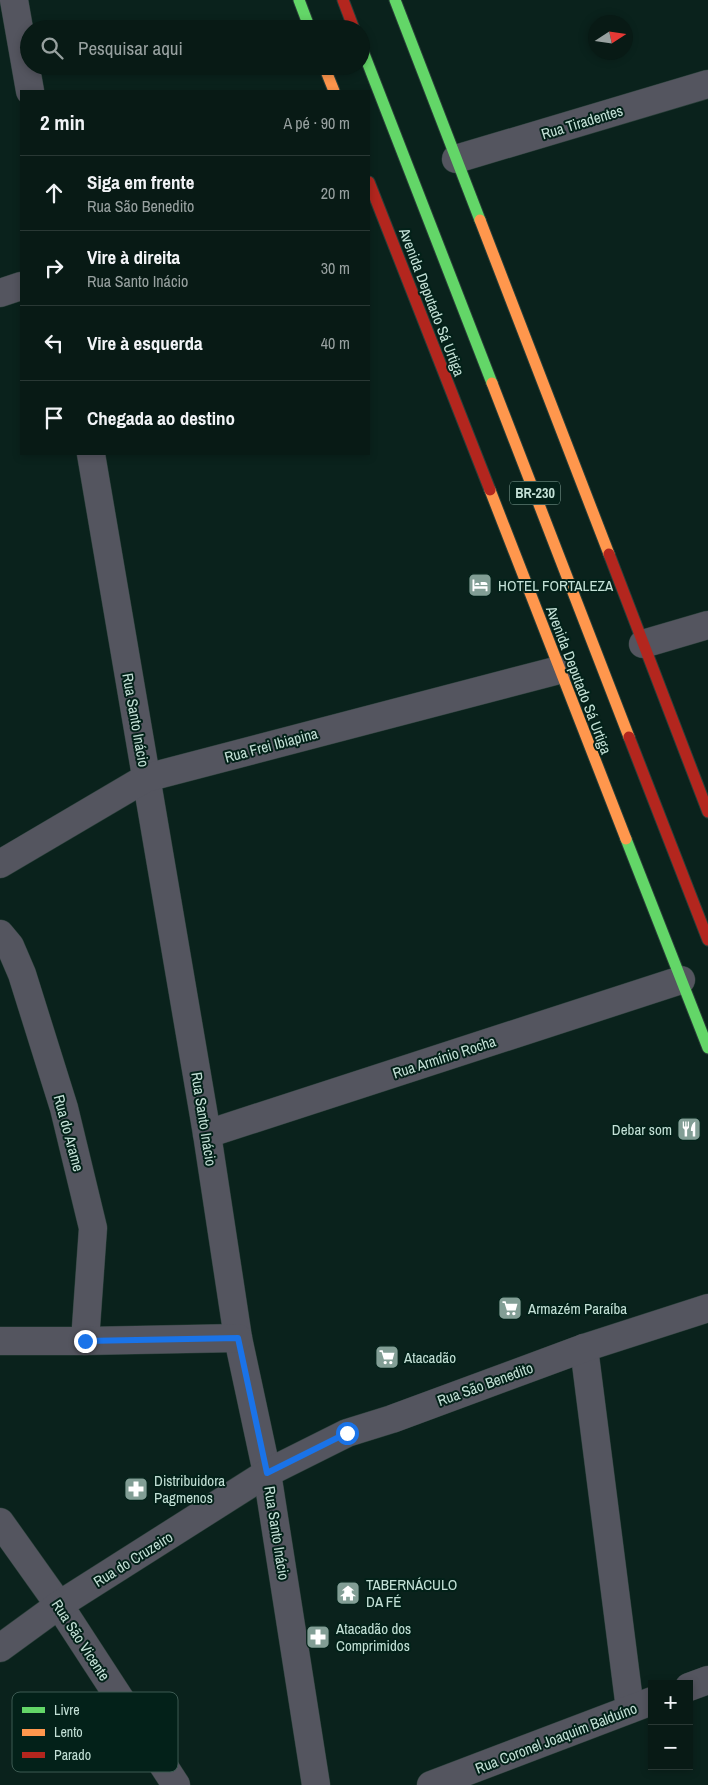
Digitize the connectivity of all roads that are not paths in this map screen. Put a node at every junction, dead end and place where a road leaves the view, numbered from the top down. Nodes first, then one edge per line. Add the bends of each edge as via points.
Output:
1 (14, 0) edge
2 (299, 0) edge
3 (343, 0) edge
4 (395, 0) edge
5 (307, 20) edge
6 (351, 20) edge
7 (20, 34) edge
8 (370, 69) edge
9 (27, 75) edge
10 (328, 75) edge
11 (708, 84) edge
12 (30, 90) edge
13 (334, 90) edge
14 (456, 159) junction
15 (370, 189) edge
16 (20, 286) edge
17 (0, 293) edge
18 (91, 455) edge
19 (708, 625) edge
20 (643, 644) junction
21 (559, 670) junction
22 (146, 778) junction
23 (708, 812) edge
24 (0, 864) edge
25 (0, 934) edge
26 (708, 940) edge
27 (681, 980) junction
28 (708, 1048) edge
29 (207, 1134) junction
30 (708, 1308) edge
31 (238, 1338) junction
32 (0, 1341) edge
33 (85, 1341) junction
34 (584, 1348) junction
35 (267, 1473) junction
36 (0, 1522) edge
37 (59, 1605) junction
38 (0, 1648) edge
39 (708, 1680) edge
40 (693, 1686) edge
41 (116, 1692) edge
42 (641, 1705) edge
43 (168, 1772) edge
44 (176, 1785) edge
45 (316, 1785) edge
46 (432, 1785) edge

1 - 7 street
2 - 5 main road
3 - 6 main road
4 - 14 main road
8 - 26 main road, BR-230
9 - 12 street
10 - 13 main road
11 - 14 street, Rua Tiradentes
14 - 20 main road
15 - 21 main road, Avenida Deputado Sá Urtiga
16 - 17 street
18 - 22 street, Rua Santo Inácio
19 - 20 street
20 - 23 main road
21 - 22 street, Rua Frei Ibiapina
21 - 27 main road, Avenida Deputado Sá Urtiga
22 - 24 street, Rua Frei Ibiapina
22 - 29 street, Rua Santo Inácio
25 - 33 street, Rua do Arame via 10,946 22,974 64,1108 93,1228
27 - 28 main road, Avenida Deputado Sá Urtiga
27 - 29 street, Rua Armínio Rocha
29 - 31 street, Rua Santo Inácio
30 - 34 street, Rua São Benedito
31 - 33 street
31 - 35 street, Rua Santo Inácio
32 - 33 street
34 - 35 street, Rua São Benedito via 347,1433
34 - 42 street
35 - 37 street, Rua do Cruzeiro
35 - 45 street, Rua Santo Inácio
36 - 37 street, Rua São Vicente
37 - 38 street, Rua do Cruzeiro
37 - 41 street, Rua São Vicente
39 - 40 street
42 - 46 street, Rua Coronel Joaquim Balduíno
43 - 44 street, Rua São Vicente

